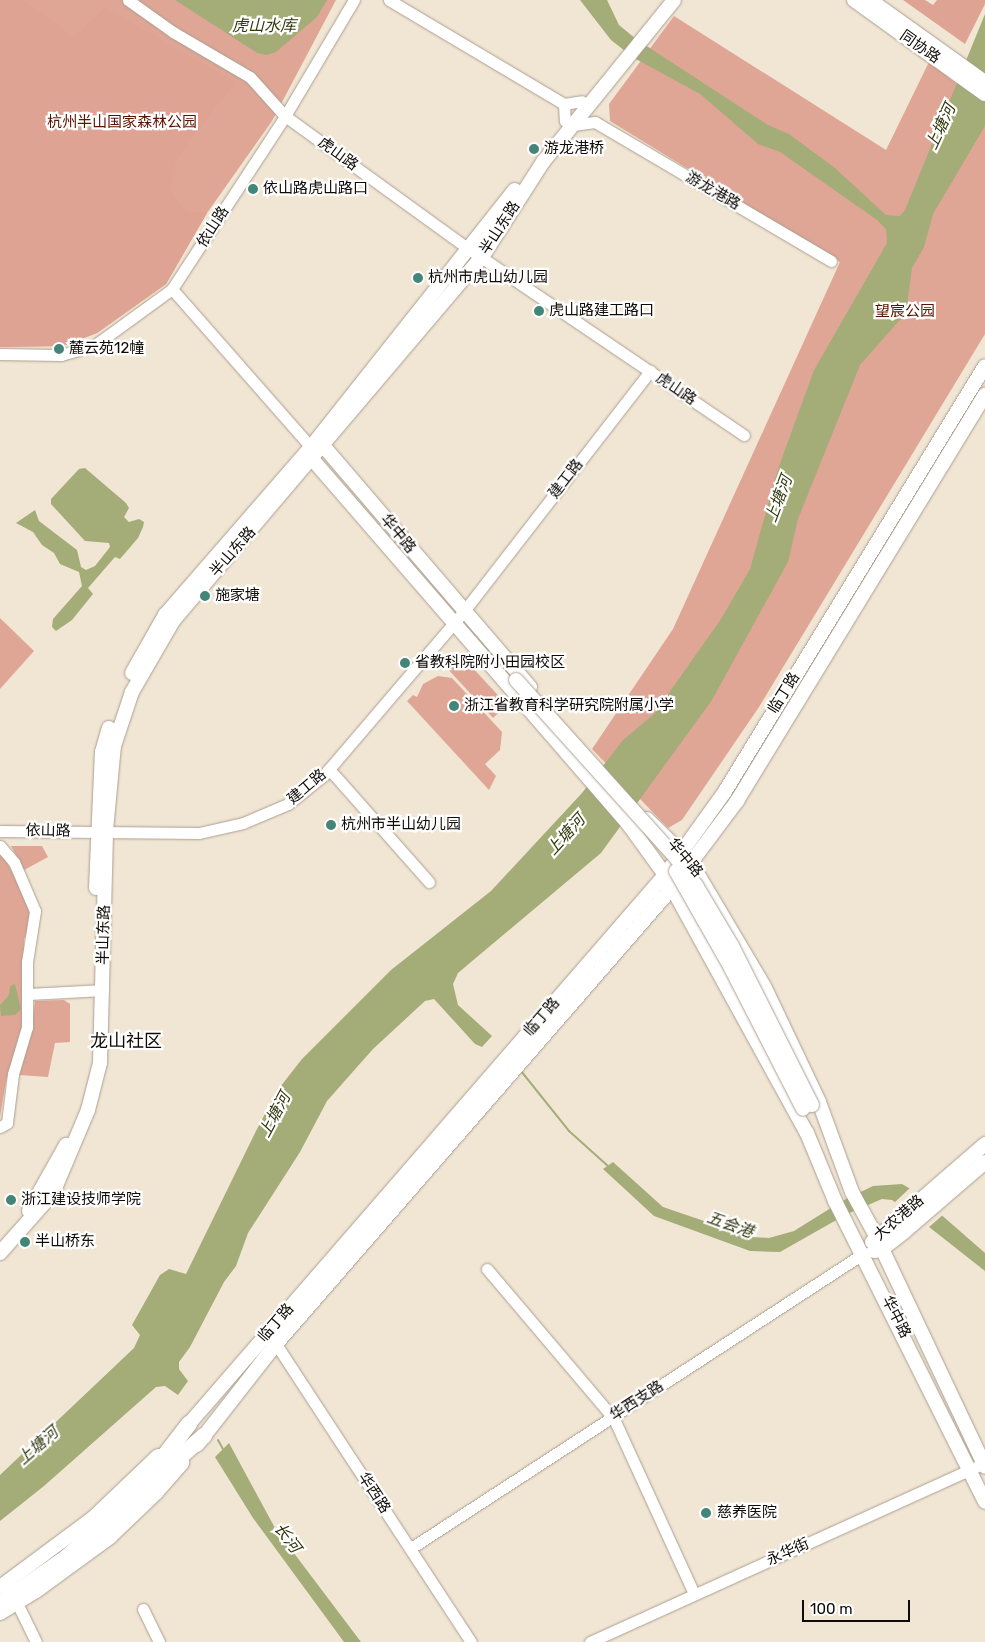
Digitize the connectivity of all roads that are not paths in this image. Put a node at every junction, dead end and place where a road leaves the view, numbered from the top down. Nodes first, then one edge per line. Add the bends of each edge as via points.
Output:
1 (128, 0) edge
2 (354, 0) edge
3 (389, 0) edge
4 (664, 0) edge
5 (674, 0) edge
6 (854, 0) edge
7 (870, 0) edge
8 (650, 24) junction
9 (949, 61) junction
10 (985, 82) edge
11 (985, 94) edge
12 (589, 99) junction
13 (564, 104) junction
14 (285, 116) junction
15 (595, 122) junction
16 (569, 123) junction
17 (469, 249) junction
18 (482, 257) junction
19 (831, 260) dead end
20 (172, 289) junction
21 (0, 354) edge
22 (985, 366) edge
23 (650, 371) junction
24 (985, 396) edge
25 (744, 435) dead end
26 (316, 451) junction
27 (459, 616) junction
28 (476, 635) junction
29 (329, 769) junction
30 (0, 831) edge
31 (101, 831) junction
32 (0, 846) edge
33 (682, 849) junction
34 (690, 861) junction
35 (665, 875) junction
36 (429, 882) dead end
37 (672, 888) junction
38 (100, 990) junction
39 (29, 994) junction
40 (808, 1107) junction
41 (0, 1127) edge
42 (827, 1127) junction
43 (807, 1133) junction
44 (985, 1144) edge
45 (985, 1162) edge
46 (938, 1193) junction
47 (876, 1236) junction
48 (0, 1243) edge
49 (881, 1250) junction
50 (0, 1253) edge
51 (864, 1253) junction
52 (487, 1269) dead end
53 (276, 1344) junction
54 (612, 1417) junction
55 (189, 1424) junction
56 (204, 1436) junction
57 (984, 1464) edge
58 (165, 1467) junction
59 (970, 1470) junction
60 (985, 1502) edge
61 (410, 1548) junction
62 (0, 1587) edge
63 (694, 1594) junction
64 (0, 1597) edge
65 (17, 1603) junction
66 (0, 1604) edge
67 (143, 1609) dead end
68 (0, 1613) edge
69 (36, 1642) edge
70 (159, 1642) edge
71 (471, 1642) edge
72 (590, 1642) edge

1 - 14 street, 虎山路 via 173,32 250,77
2 - 14 street, 依山路
3 - 13 street
4 - 8 main road, 半山东路
5 - 8 main road, 半山东路
6 - 9 main road, 同协路
7 - 9 main road, 同协路
8 - 12 main road, 半山东路
9 - 10 main road, 同协路
9 - 11 main road, 同协路
12 - 13 street
12 - 15 street
12 - 16 main road, 半山东路
13 - 16 street
14 - 17 street, 虎山路
14 - 20 street, 依山路
15 - 16 street
15 - 19 street, 游龙港路
16 - 17 main road, 半山东路
16 - 18 main road, 半山东路
17 - 18 street, 虎山路
17 - 26 main road, 半山东路
18 - 23 street, 虎山路
18 - 26 main road, 半山东路
20 - 21 street, 依山路 via 95,345 61,355
20 - 26 street, 华中路
22 - 33 main road, 临丁路 via 724,793
23 - 25 street, 虎山路
23 - 27 street, 建工路
24 - 34 main road, 临丁路 via 737,801
26 - 27 main road, 华中路
26 - 31 main road, 半山东路 via 165,615 144,649 113,714 102,752
27 - 28 main road, 华中路
27 - 29 street, 建工路
28 - 33 main road, 华中路 via 640,812
28 - 35 main road, 华中路 via 630,825
28 - 40 main road, 华中路, bridge via 672,865
29 - 31 street, 建工路 via 288,804 243,823 199,833
29 - 36 street
30 - 31 street, 依山路
31 - 38 main road, 半山东路
32 - 39 street via 8,852 33,902 33,938 27,962
33 - 34 main road, 华中路
33 - 35 main road, 临丁路
34 - 37 main road, 临丁路
34 - 42 main road, 华中路 via 764,986 820,1102
35 - 37 main road, 华中路
35 - 55 main road, 临丁路
37 - 43 main road, 华中路
37 - 53 main road, 临丁路
38 - 39 street
38 - 48 main road, 半山东路 via 93,1055 76,1122 33,1207
38 - 50 main road, 半山东路 via 100,1063 75,1147 53,1194
39 - 41 street via 27,1027 13,1074 7,1123
40 - 42 main road, 华中路
40 - 43 main road, 华中路
42 - 47 main road, 华中路 via 852,1192
43 - 51 main road, 华中路 via 835,1201
44 - 46 main road, 大农港路
45 - 46 main road, 大农港路
46 - 47 main road, 大农港路
46 - 49 main road, 大农港路 via 904,1232
47 - 49 main road, 华中路
47 - 51 main road, 大农港路
49 - 51 main road, 大农港路
49 - 57 main road, 华中路
51 - 54 street, 华西支路
51 - 59 main road, 华中路
52 - 54 street
53 - 56 main road, 临丁路
53 - 61 street, 华西路
54 - 61 street, 华西支路
54 - 63 street
55 - 58 highway
55 - 62 main road, 临丁路 via 93,1518
56 - 58 highway
56 - 65 main road, 临丁路 via 156,1493 110,1537
57 - 59 street, 永华街
58 - 64 highway via 62,1553
58 - 66 highway via 67,1557
59 - 60 main road, 华中路
59 - 63 street, 永华街
61 - 71 street, 华西路
63 - 72 street, 永华街
65 - 68 main road, 临丁路
65 - 69 street
67 - 70 street

